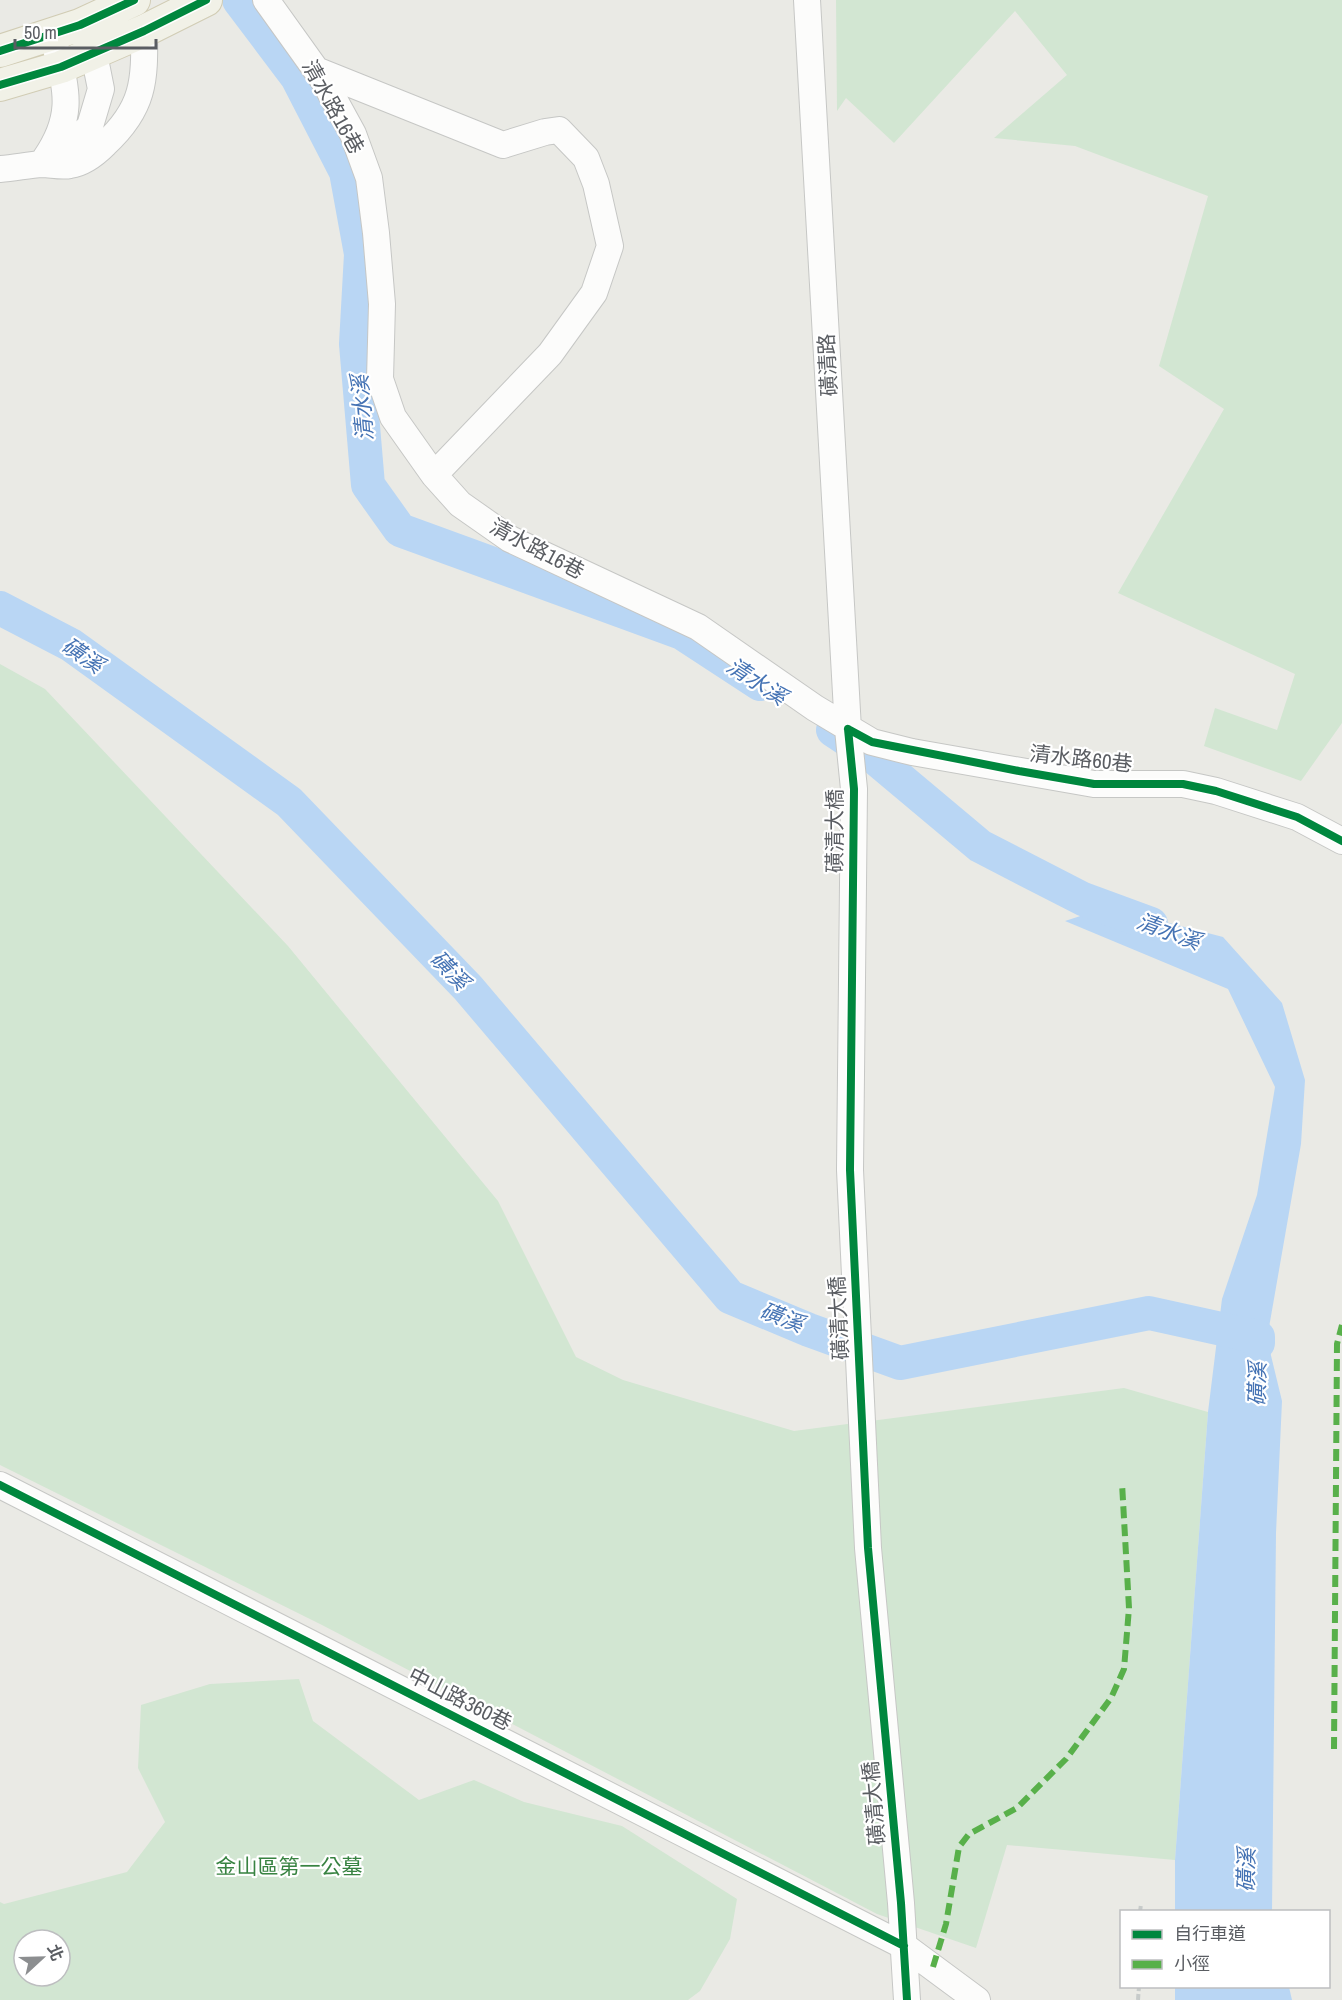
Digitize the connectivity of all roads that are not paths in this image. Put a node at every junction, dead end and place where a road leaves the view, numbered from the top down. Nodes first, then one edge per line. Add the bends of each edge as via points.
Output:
1 (134, 0) edge
2 (206, 0) edge
3 (266, 0) edge
4 (807, 0) edge
5 (66, 29) junction
6 (144, 31) junction
7 (0, 51) edge
8 (94, 54) junction
9 (61, 67) junction
10 (316, 70) junction
11 (0, 85) edge
12 (42, 164) junction
13 (0, 169) edge
14 (434, 475) junction
15 (848, 729) junction
16 (1342, 841) edge
17 (0, 1485) edge
18 (904, 1946) junction
19 (907, 2000) edge
20 (977, 2000) edge

1 - 5 main road
2 - 6 main road
3 - 10 street, 清水路16巷
4 - 15 street, 磺清路
5 - 7 main road
5 - 8 street
5 - 9 street
6 - 8 main road
6 - 12 street via 145,71 141,87 136,106 118,132 94,154 70,165
8 - 9 main road
8 - 12 street via 101,89 90,126 73,144
9 - 11 main road
9 - 12 street via 66,112 58,141
10 - 14 street, 清水路16巷 via 353,134 369,178 382,304 380,379 393,417
10 - 14 street via 503,145 559,130 586,158 596,184 610,246 594,292 550,354
12 - 13 street
14 - 15 street, 清水路16巷 via 460,504 510,539 698,627
15 - 16 street, 清水路60巷 via 872,742 1019,771 1094,783 1184,784 1216,791 1297,817
15 - 18 street, 磺清大橋 via 854,789 850,1170 868,1548
17 - 18 street, 中山路360巷
18 - 19 street
18 - 20 street, 中山路360巷

